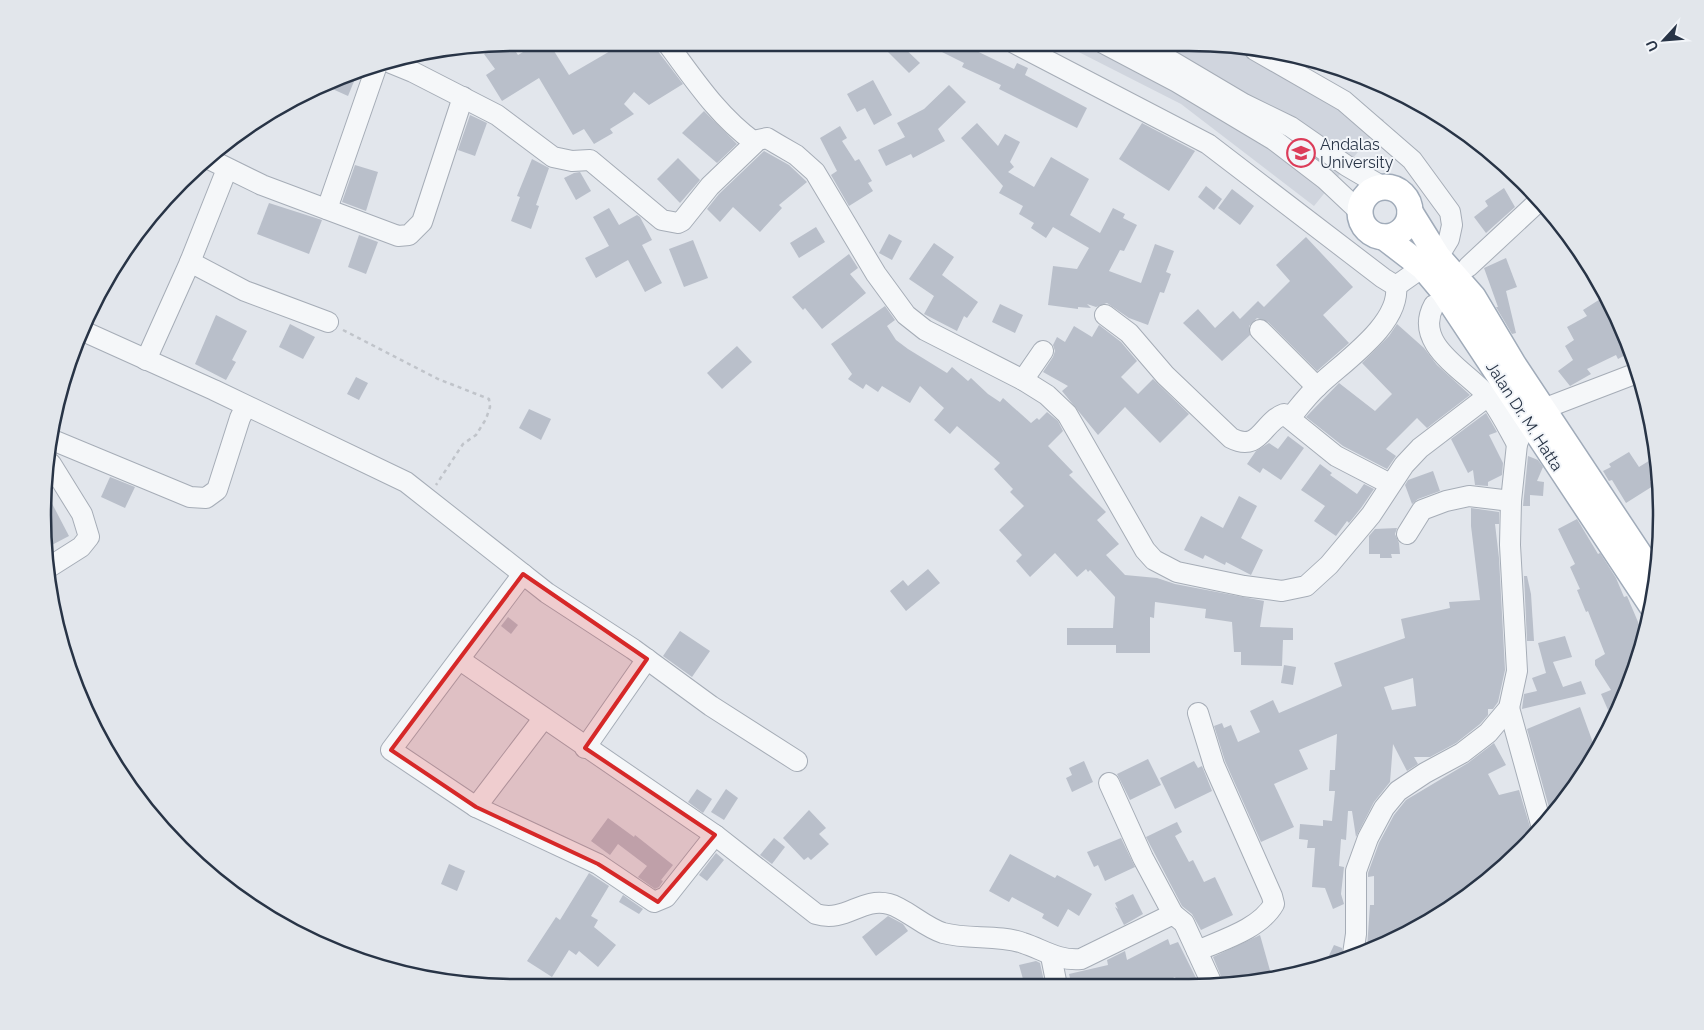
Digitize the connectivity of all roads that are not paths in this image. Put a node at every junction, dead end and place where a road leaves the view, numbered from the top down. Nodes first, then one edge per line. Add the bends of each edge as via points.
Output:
1 (673, 51) edge
2 (1029, 51) edge
3 (1118, 51) edge
4 (1155, 51) edge
5 (1270, 58) edge
6 (397, 66) edge
7 (374, 74) edge
8 (463, 97) junction
9 (754, 142) junction
10 (214, 162) edge
11 (227, 169) junction
12 (1383, 187) junction
13 (1534, 205) edge
14 (327, 209) junction
15 (1359, 211) junction
16 (1410, 212) junction
17 (1384, 237) junction
18 (190, 262) junction
19 (1431, 262) junction
20 (1468, 267) dead end
21 (1396, 286) junction
22 (1434, 305) dead end
23 (1106, 315) dead end
24 (328, 322) road end
25 (1260, 330) dead end
26 (89, 333) edge
27 (1042, 351) dead end
28 (146, 360) junction
29 (1631, 375) edge
30 (1023, 380) junction
31 (1317, 387) junction
32 (1488, 396) junction
33 (246, 406) junction
34 (1535, 414) junction
35 (1290, 418) junction
36 (57, 442) edge
37 (1517, 444) junction
38 (54, 468) edge
39 (1390, 484) junction
40 (1511, 501) junction
41 (1407, 534) dead end
42 (54, 564) edge
43 (1650, 571) edge
44 (523, 574) junction
45 (1646, 596) edge
46 (460, 660) junction
47 (647, 660) junction
48 (1509, 708) junction
49 (1198, 713) dead end
50 (544, 719) junction
51 (586, 748) junction
52 (798, 761) dead end
53 (1109, 783) dead end
54 (476, 807) junction
55 (1540, 819) edge
56 (715, 835) junction
57 (1172, 914) junction
58 (1354, 948) edge
59 (1196, 951) junction
60 (1051, 956) junction
61 (1209, 978) edge
62 (1056, 979) edge

1 - 9 street via 705,96 733,127
2 - 21 street via 1208,144
3 - 15 street via 1274,140 1325,179
4 - 12 street via 1244,104 1291,127 1346,166
5 - 19 street via 1344,101 1412,160 1450,212 1449,239
6 - 8 street
7 - 14 street
8 - 9 street via 497,115 554,157 590,160 669,222 682,221 710,186
8 - 14 street via 422,222 415,232 398,236
9 - 30 street via 767,138 796,155 815,172 876,274 906,315 925,330
10 - 11 street
11 - 14 street
11 - 18 street
12 - 15 main road via 1370,192
12 - 16 main road via 1399,191
13 - 20 street
15 - 17 main road via 1366,229
16 - 17 main road via 1402,230 1394,236
16 - 19 main road, Jalan Dr. M. Hatta
17 - 19 main road, Jalan Dr. M. Hatta
18 - 24 street via 245,291
18 - 28 street
19 - 21 street
19 - 34 main road, Jalan Dr. M. Hatta via 1463,319
21 - 31 street via 1398,296 1394,309 1381,327
22 - 32 street via 1428,316 1429,330 1436,346
23 - 35 street via 1129,333 1166,375 1232,438 1248,443 1277,418 1284,414
25 - 31 street
26 - 28 street
27 - 30 street
28 - 33 street
29 - 34 street
30 - 39 street via 1066,414 1145,550 1154,560 1177,572 1244,586 1282,590 1306,586 1330,565 1371,515
31 - 35 street
32 - 37 street
32 - 39 street via 1420,448
33 - 36 street via 217,490 206,498 190,497
33 - 44 street via 406,482
34 - 37 street
34 - 43 main road, Jalan Dr. M. Hatta
34 - 45 main road, Jalan Dr. M. Hatta
35 - 39 street via 1336,456
37 - 40 street
38 - 42 street via 82,514 89,537 81,547
40 - 41 street via 1469,496 1446,501 1422,510
40 - 48 street via 1510,545 1517,663
44 - 46 street
44 - 47 street
46 - 50 street
46 - 54 street via 391,750
47 - 51 street
47 - 52 street via 711,706
48 - 55 street
48 - 58 street via 1488,733 1398,792 1384,808 1368,838 1356,872
49 - 59 street via 1214,765 1274,904 1252,925
50 - 51 street
50 - 54 street
51 - 56 street
53 - 57 street
54 - 56 street via 598,864 654,902 666,897
56 - 60 street via 816,914 837,917 869,903 892,904 920,923 944,933 1022,942
57 - 59 street via 1184,924
57 - 60 street via 1081,959
59 - 61 street
60 - 62 street

